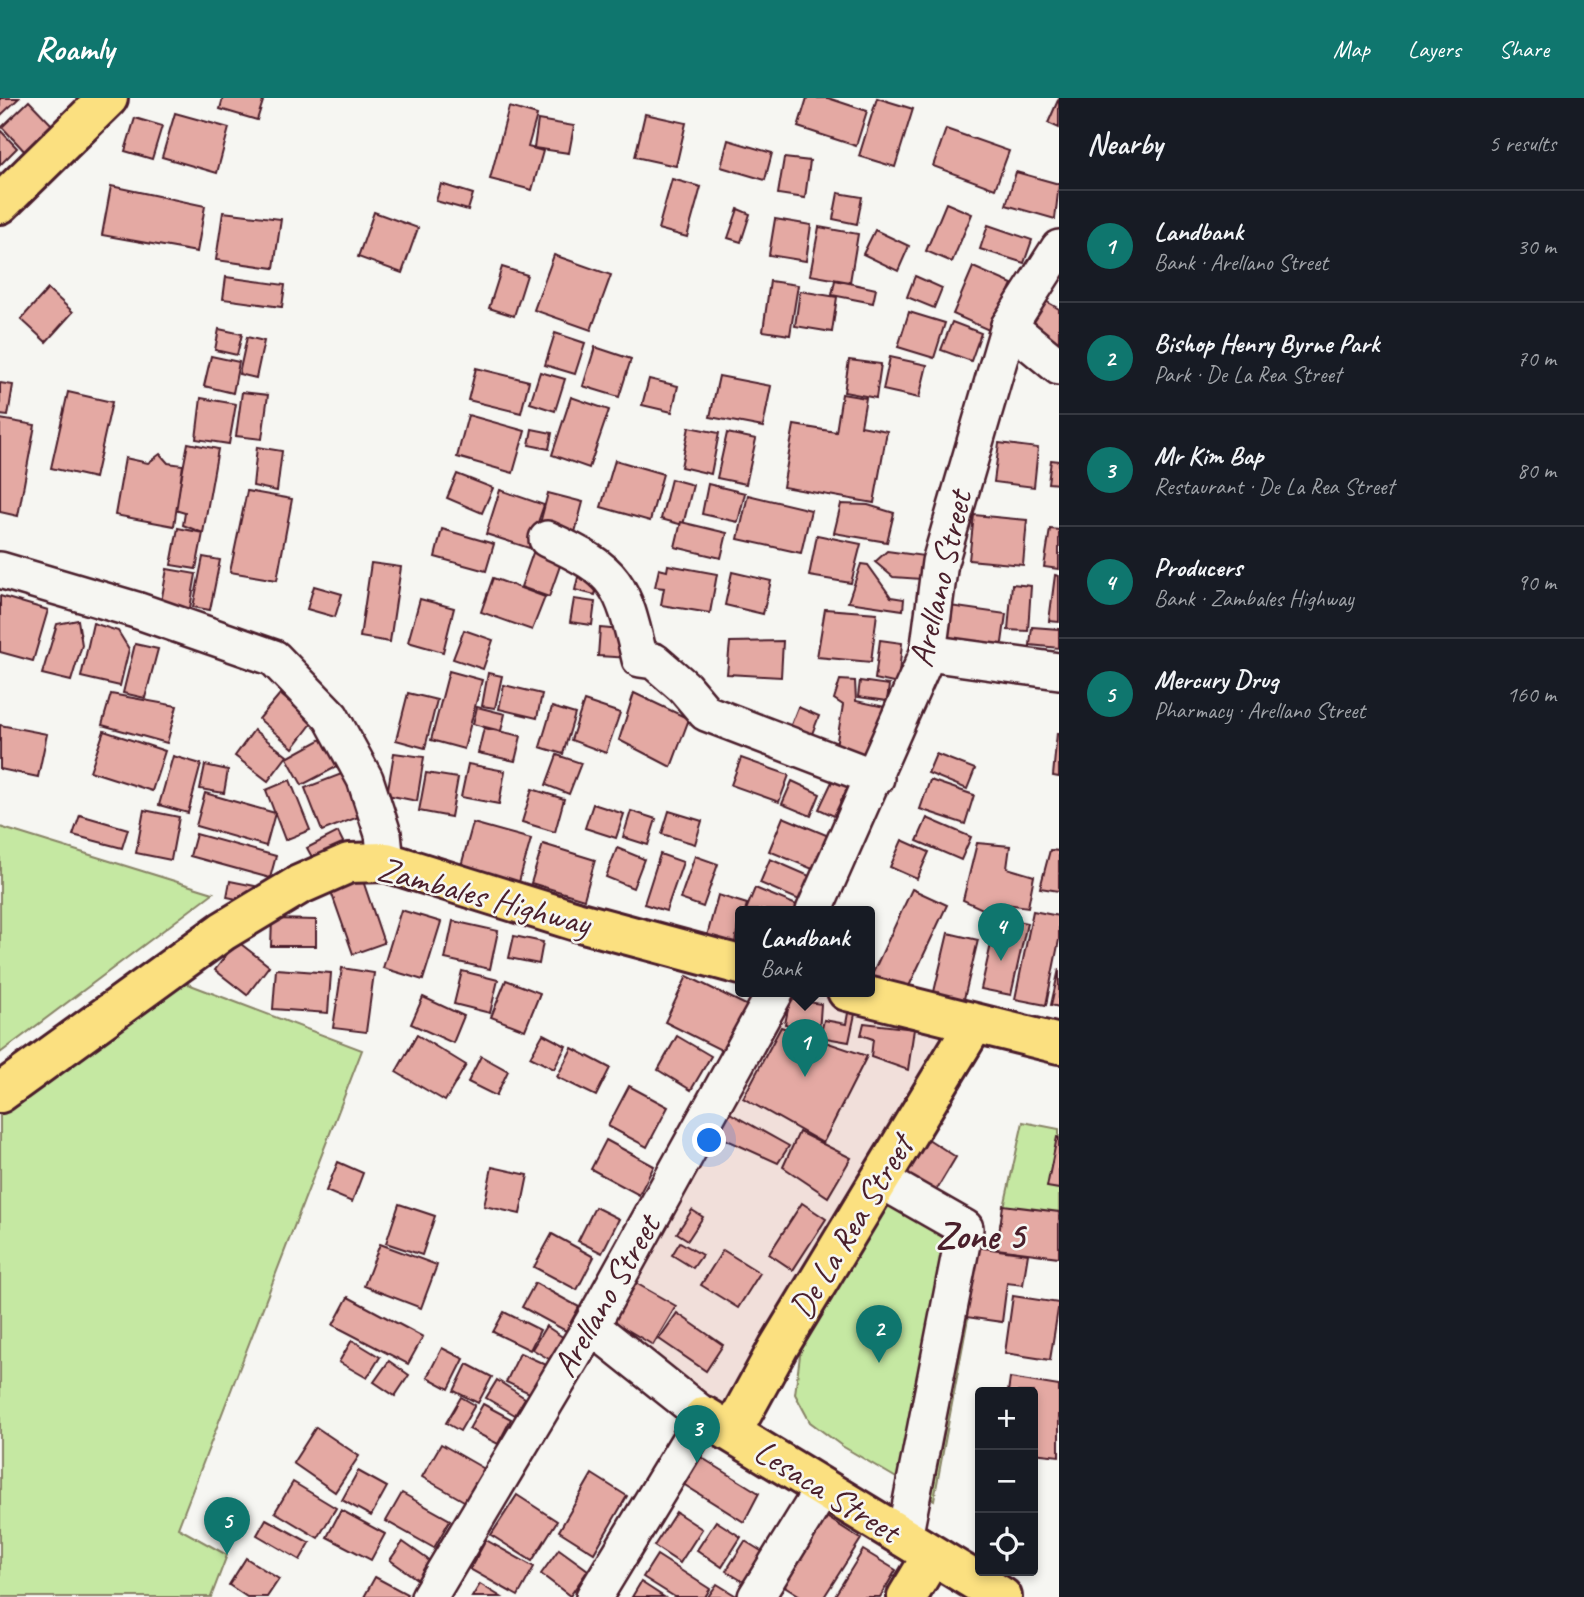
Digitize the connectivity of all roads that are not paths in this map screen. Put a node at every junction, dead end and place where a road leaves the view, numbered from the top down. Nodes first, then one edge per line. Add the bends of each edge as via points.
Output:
1 (108, 98) edge
2 (0, 204) edge
3 (1059, 248) edge
4 (1009, 326) junction
5 (1059, 367) edge
6 (547, 539) dead end
7 (0, 570) edge
8 (928, 653) junction
9 (1059, 671) edge
10 (876, 778) junction
11 (386, 863) junction
12 (816, 906) edge
13 (735, 964) edge
14 (773, 997) edge
15 (870, 997) edge
16 (974, 1024) junction
17 (1059, 1044) edge
18 (0, 1093) edge
19 (879, 1180) junction
20 (591, 1325) junction
21 (718, 1424) junction
22 (823, 1488) junction
23 (918, 1547) junction
24 (429, 1597) edge
25 (594, 1597) edge
26 (756, 1597) edge
27 (907, 1597) edge
28 (1002, 1597) edge

1 - 2 main road
3 - 4 street, Arellano Street
4 - 5 street
4 - 8 street, Arellano Street via 940,562
6 - 10 street via 601,568 621,590 640,659 654,662 674,678 706,713
7 - 11 street via 274,657 331,717 365,779 383,834
8 - 9 street
8 - 10 street, Arellano Street
10 - 12 street, Arellano Street
11 - 13 main road, Zambales Highway
11 - 18 main road, Zambales Highway via 349,863 288,891 223,931
14 - 20 street, Arellano Street
15 - 16 main road
16 - 17 main road
16 - 19 main road, De La Rea Street
19 - 21 main road, De La Rea Street via 778,1348
19 - 23 street via 965,1228
20 - 21 street, Lesaca Street
20 - 24 street, Arellano Street
21 - 22 main road, Lesaca Street
21 - 25 street, De La Rea Street
22 - 23 main road, Lesaca Street
22 - 26 street
23 - 27 main road
23 - 28 main road, Lesaca Street

